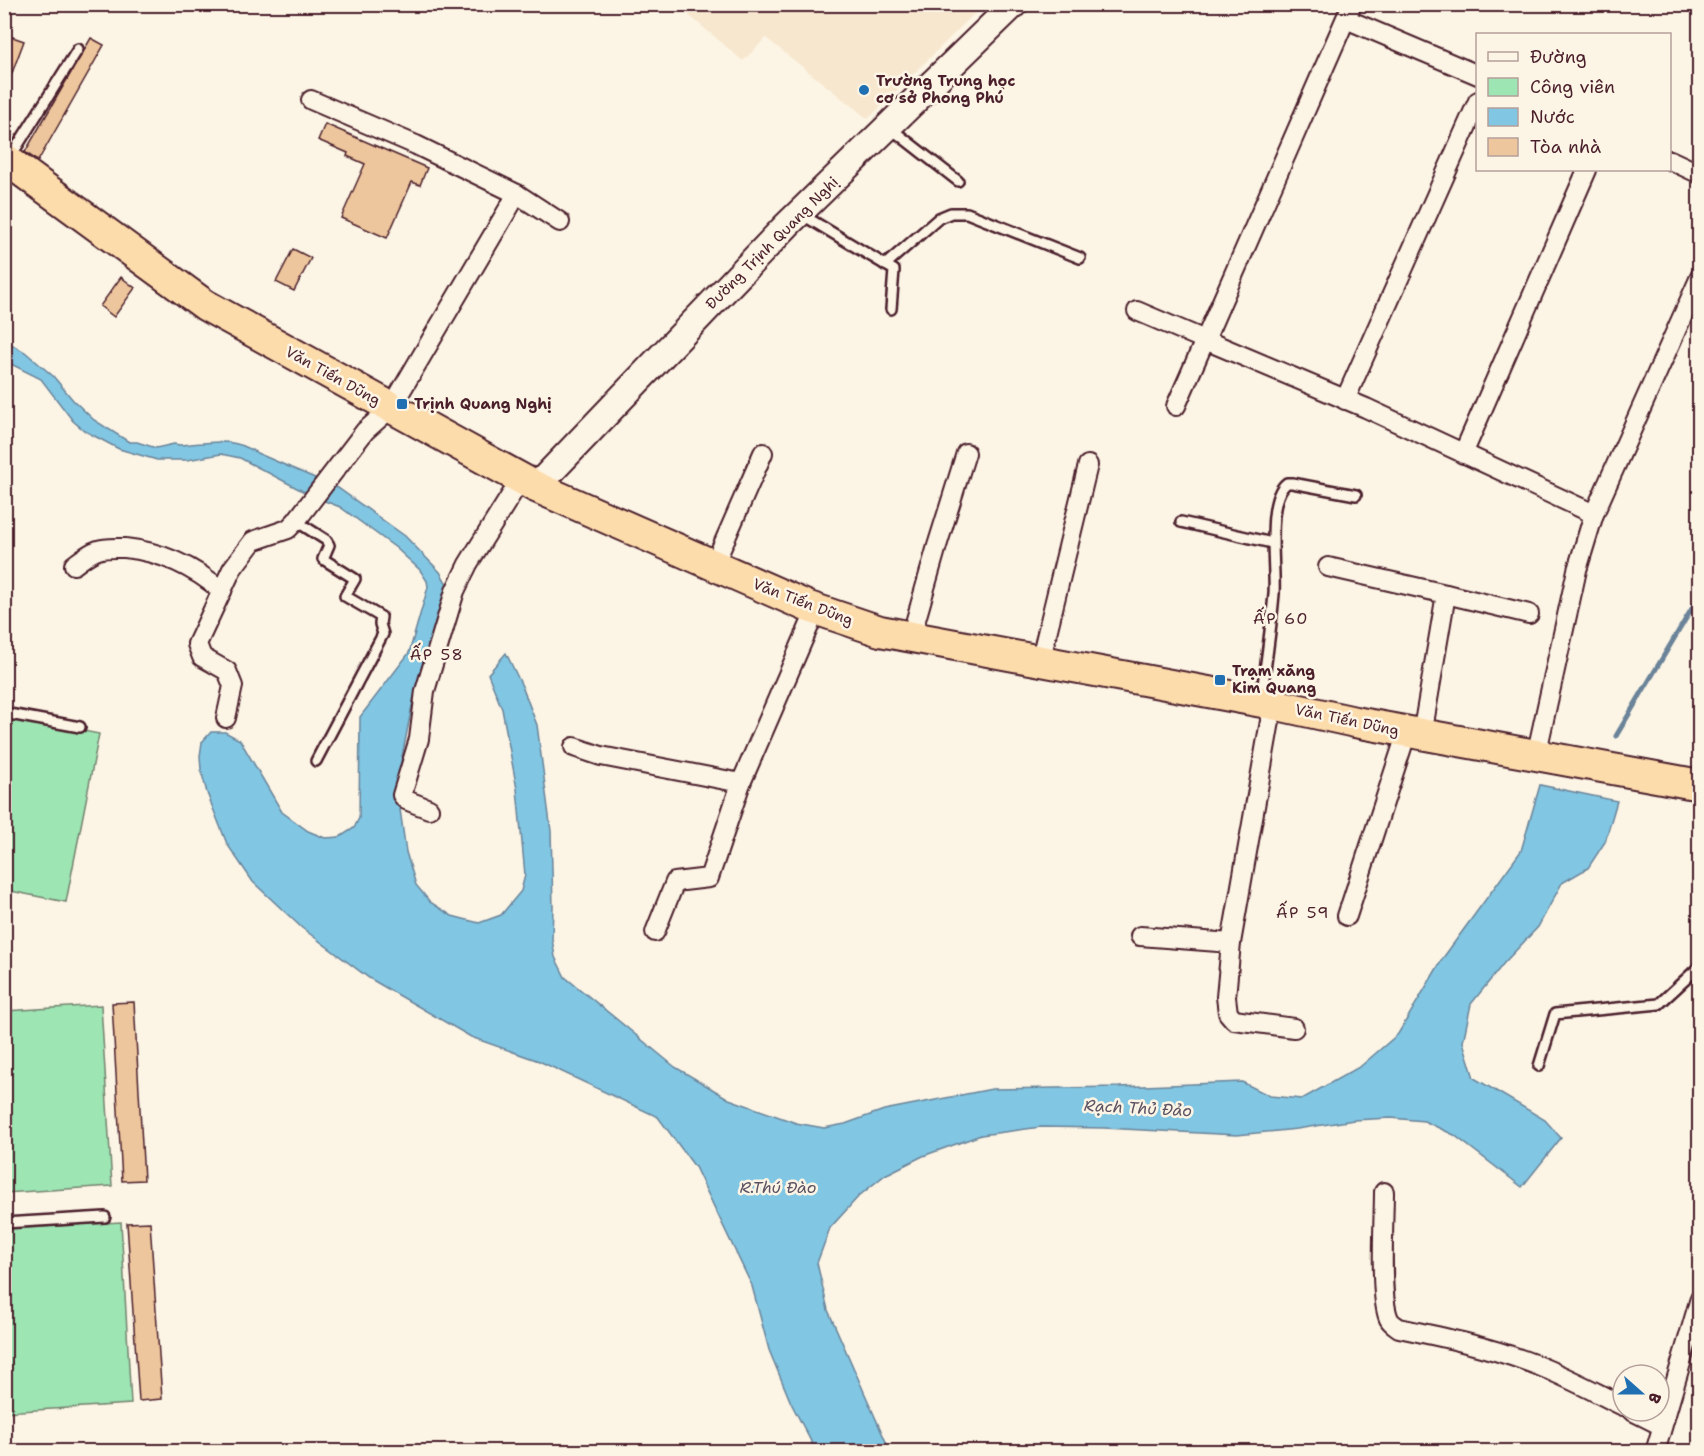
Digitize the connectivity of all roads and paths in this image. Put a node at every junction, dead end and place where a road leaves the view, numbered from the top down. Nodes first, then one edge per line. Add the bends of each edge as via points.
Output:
1 (1014, 5) edge
2 (1349, 12) edge
3 (78, 49) dead end
4 (1476, 74) edge
5 (311, 100) dead end
6 (1476, 105) edge
7 (888, 126) junction
8 (1671, 160) edge
9 (6, 162) edge
10 (1587, 171) edge
11 (1700, 174) edge
12 (958, 181) dead end
13 (517, 194) junction
14 (799, 213) junction
15 (560, 222) dead end
16 (1080, 258) dead end
17 (885, 265) junction
18 (1700, 277) edge
19 (891, 309) dead end
20 (1137, 311) dead end
21 (1205, 340) junction
22 (1345, 400) junction
23 (1176, 406) dead end
24 (391, 408) junction
25 (763, 453) dead end
26 (966, 453) dead end
27 (1463, 454) junction
28 (1088, 465) dead end
29 (529, 483) junction
30 (1356, 495) dead end
31 (1594, 514) junction
32 (296, 521) junction
33 (1181, 522) dead end
34 (1272, 543) junction
35 (74, 565) dead end
36 (714, 565) junction
37 (1328, 567) dead end
38 (222, 591) junction
39 (1446, 594) junction
40 (816, 610) junction
41 (1528, 614) dead end
42 (912, 637) junction
43 (1040, 662) junction
44 (1267, 703) junction
45 (4, 713) edge
46 (226, 718) dead end
47 (80, 728) dead end
48 (1414, 733) junction
49 (574, 747) dead end
50 (1536, 756) junction
51 (316, 761) dead end
52 (741, 783) junction
53 (1700, 785) edge
54 (429, 809) dead end
55 (1347, 916) dead end
56 (655, 932) dead end
57 (1140, 936) dead end
58 (1231, 943) junction
59 (1700, 966) edge
60 (1294, 1028) dead end
61 (1539, 1066) dead end
62 (1384, 1192) dead end
63 (105, 1216) dead end
64 (4, 1223) edge
65 (1700, 1298) edge
66 (1611, 1400) edge
67 (1656, 1423) edge
68 (1662, 1426) junction
69 (1655, 1452) edge

1 - 7 main road, Đường Trịnh Quang Nghị
2 - 4 street
2 - 21 street
3 - 9 lane
5 - 13 street
6 - 22 street
7 - 12 lane
7 - 14 main road, Đường Trịnh Quang Nghị
8 - 11 street
9 - 24 highway, Văn Tiến Dũng via 205,305
10 - 27 street
13 - 15 street
13 - 24 street
14 - 17 lane
14 - 29 main road, Đường Trịnh Quang Nghị
16 - 17 lane via 967,213 951,213 939,218
17 - 19 lane via 894,270
18 - 31 street
20 - 21 street
21 - 22 street
21 - 23 street
22 - 27 street
24 - 29 highway, Văn Tiến Dũng
24 - 32 street via 365,431
25 - 36 street
26 - 42 street
27 - 31 street
28 - 43 street
29 - 36 highway, Văn Tiến Dũng
29 - 54 street via 479,546 455,591 425,691 419,739 402,795
30 - 34 lane via 1287,483 1280,493
31 - 50 street via 1577,570
32 - 38 street via 288,529 253,541
32 - 51 lane via 326,540 329,545 323,559 355,579 345,596 381,617 383,634
33 - 34 lane
34 - 44 lane via 1275,590
35 - 38 street via 100,549 138,549 173,559
36 - 40 highway, Văn Tiến Dũng
37 - 39 street
38 - 46 street via 197,644 202,657 227,671 233,686
39 - 41 street
39 - 48 street
40 - 42 highway, Văn Tiến Dũng
40 - 52 street
42 - 43 highway, Văn Tiến Dũng
43 - 44 highway, Văn Tiến Dũng
44 - 48 highway, Văn Tiến Dũng
44 - 58 street
45 - 47 lane
48 - 50 highway, Văn Tiến Dũng
48 - 55 street
49 - 52 street via 601,756
50 - 53 highway, Văn Tiến Dũng
52 - 56 street via 708,878 675,882
57 - 58 street
58 - 60 street via 1228,1013 1234,1020
59 - 61 lane via 1659,1004 1555,1014
62 - 66 street via 1385,1298 1389,1319 1399,1328 1528,1361
63 - 64 lane
65 - 68 street
67 - 68 street
68 - 69 street

